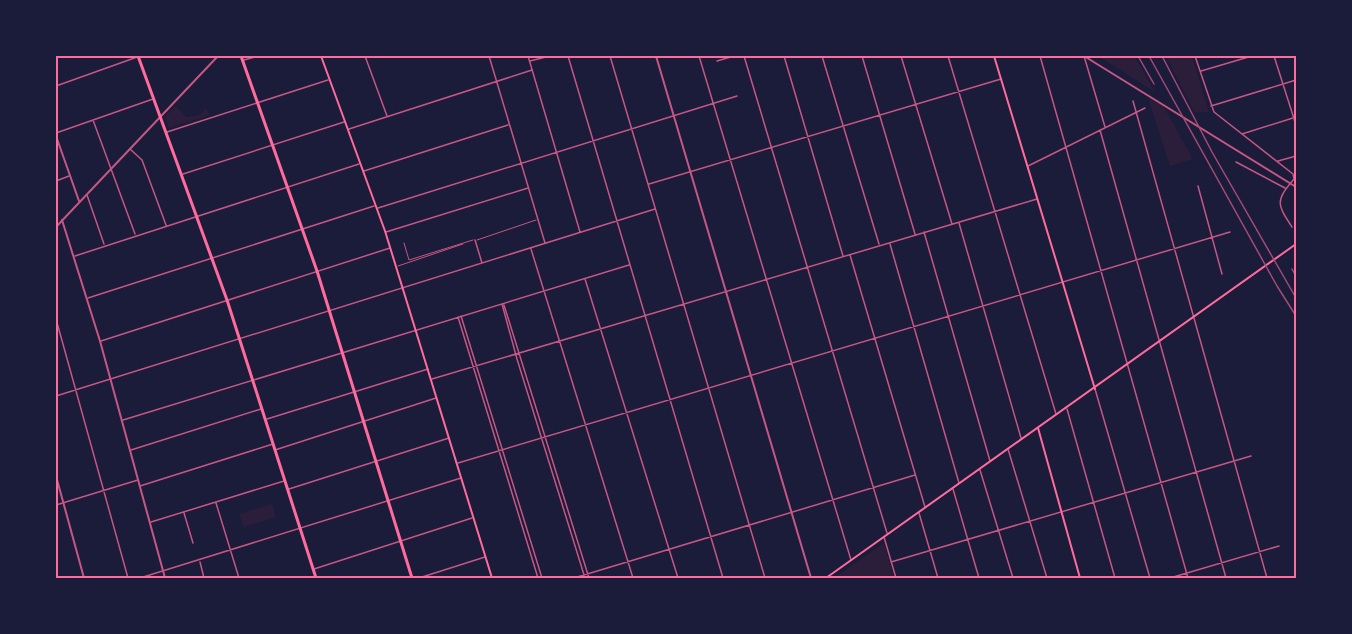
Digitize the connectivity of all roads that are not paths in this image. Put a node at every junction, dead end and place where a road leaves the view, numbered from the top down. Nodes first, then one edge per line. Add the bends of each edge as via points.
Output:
1 (139, 56) edge
2 (218, 56) edge
3 (241, 56) edge
4 (259, 56) edge
5 (321, 56) edge
6 (365, 56) edge
7 (489, 56) edge
8 (528, 56) edge
9 (550, 56) edge
10 (568, 56) edge
11 (610, 56) edge
12 (656, 56) edge
13 (699, 56) edge
14 (734, 56) edge
15 (744, 56) edge
16 (784, 56) edge
17 (822, 56) edge
18 (862, 56) edge
19 (902, 56) edge
20 (948, 56) edge
21 (994, 56) edge
22 (1040, 56) edge
23 (1084, 56) edge
24 (1195, 56) edge
25 (1252, 56) edge
26 (1274, 56) edge
27 (1231, 58) dead end
28 (243, 61) junction
29 (530, 61) junction
30 (717, 61) dead end
31 (1232, 62) junction
32 (532, 70) junction
33 (1200, 71) junction
34 (330, 79) junction
35 (1001, 79) junction
36 (1296, 80) edge
37 (497, 81) junction
38 (1282, 84) junction
39 (56, 86) edge
40 (959, 91) junction
41 (737, 96) dead end
42 (153, 98) junction
43 (1133, 101) dead end
44 (259, 103) junction
45 (714, 104) junction
46 (916, 104) junction
47 (1211, 106) junction
48 (1145, 108) dead end
49 (1136, 112) junction
50 (879, 115) junction
51 (160, 116) junction
52 (674, 116) junction
53 (387, 117) junction
54 (1296, 118) edge
55 (93, 120) junction
56 (345, 122) junction
57 (1296, 124) edge
58 (510, 125) junction
59 (843, 126) junction
60 (1105, 127) junction
61 (631, 128) junction
62 (348, 129) junction
63 (1100, 129) junction
64 (166, 132) junction
65 (56, 134) edge
66 (1241, 134) junction
67 (808, 136) junction
68 (593, 140) junction
69 (274, 145) junction
70 (772, 147) junction
71 (1067, 147) junction
72 (130, 149) junction
73 (556, 152) junction
74 (1296, 156) edge
75 (731, 160) junction
76 (1236, 162) dead end
77 (1277, 162) junction
78 (521, 163) junction
79 (360, 164) junction
80 (1027, 167) junction
81 (111, 168) junction
82 (691, 171) junction
83 (363, 172) junction
84 (181, 174) junction
85 (70, 176) junction
86 (56, 181) edge
87 (1291, 183) junction
88 (648, 184) junction
89 (289, 186) junction
90 (1198, 186) dead end
91 (1296, 187) edge
92 (528, 188) junction
93 (1286, 189) junction
94 (87, 194) junction
95 (1037, 199) junction
96 (80, 201) junction
97 (377, 207) junction
98 (655, 209) junction
99 (995, 211) junction
100 (196, 216) junction
101 (62, 220) junction
102 (538, 220) junction
103 (617, 221) junction
104 (959, 222) junction
105 (952, 224) junction
106 (166, 226) junction
107 (56, 227) edge
108 (1292, 227) dead end
109 (303, 228) junction
110 (924, 232) junction
111 (1230, 232) dead end
112 (385, 233) junction
113 (580, 233) junction
114 (916, 235) junction
115 (135, 236) junction
116 (1212, 237) junction
117 (475, 240) junction
118 (404, 243) dead end
119 (890, 243) junction
120 (463, 244) dead end
121 (545, 244) junction
122 (1296, 244) edge
123 (105, 246) junction
124 (879, 246) junction
125 (390, 248) junction
126 (531, 248) junction
127 (1174, 249) junction
128 (850, 255) junction
129 (74, 256) junction
130 (843, 256) junction
131 (212, 258) junction
132 (1136, 260) junction
133 (482, 263) junction
134 (630, 265) junction
135 (396, 267) junction
136 (808, 267) junction
137 (317, 271) junction
138 (1100, 271) junction
139 (1222, 274) dead end
140 (585, 279) junction
141 (766, 279) junction
142 (1062, 282) junction
143 (403, 288) junction
144 (544, 291) junction
145 (726, 292) junction
146 (1020, 295) junction
147 (87, 299) junction
148 (227, 300) junction
149 (503, 303) junction
150 (684, 304) junction
151 (983, 306) junction
152 (329, 311) junction
153 (459, 316) junction
154 (645, 316) junction
155 (1193, 316) junction
156 (948, 317) junction
157 (56, 319) edge
158 (914, 327) junction
159 (416, 329) junction
160 (601, 329) junction
161 (240, 339) junction
162 (875, 339) junction
163 (100, 341) junction
164 (560, 341) junction
165 (1159, 341) junction
166 (833, 351) junction
167 (342, 352) junction
168 (519, 353) junction
169 (515, 354) junction
170 (791, 364) junction
171 (474, 366) junction
172 (1127, 366) junction
173 (428, 369) junction
174 (751, 376) junction
175 (111, 379) junction
176 (431, 379) junction
177 (253, 380) junction
178 (708, 389) junction
179 (1095, 389) junction
180 (76, 390) junction
181 (354, 392) junction
182 (56, 396) edge
183 (437, 398) junction
184 (670, 400) junction
185 (262, 408) junction
186 (1066, 408) junction
187 (627, 413) junction
188 (1057, 415) junction
189 (122, 420) junction
190 (266, 420) junction
191 (363, 422) junction
192 (586, 426) junction
193 (1038, 428) junction
194 (449, 438) junction
195 (546, 438) junction
196 (542, 439) junction
197 (1021, 439) junction
198 (273, 443) junction
199 (1008, 449) junction
200 (130, 450) junction
201 (276, 450) junction
202 (501, 451) junction
203 (1251, 456) dead end
204 (1234, 460) junction
205 (376, 462) junction
206 (990, 462) junction
207 (457, 464) junction
208 (980, 469) junction
209 (1196, 471) junction
210 (915, 475) junction
211 (56, 476) edge
212 (461, 477) junction
213 (138, 480) junction
214 (285, 480) junction
215 (1160, 482) junction
216 (959, 483) junction
217 (140, 486) junction
218 (953, 488) junction
219 (874, 489) junction
220 (104, 490) junction
221 (288, 490) junction
222 (1125, 492) junction
223 (388, 501) junction
224 (832, 501) junction
225 (216, 502) junction
226 (1093, 502) junction
227 (63, 503) junction
228 (56, 505) edge
229 (925, 508) junction
230 (1060, 511) junction
231 (184, 512) junction
232 (919, 512) junction
233 (792, 513) junction
234 (473, 517) junction
235 (1030, 521) junction
236 (150, 522) junction
237 (749, 526) junction
238 (300, 529) junction
239 (999, 530) junction
240 (888, 534) junction
241 (884, 536) junction
242 (710, 537) junction
243 (968, 539) junction
244 (401, 541) junction
245 (193, 543) dead end
246 (1279, 546) dead end
247 (669, 550) junction
248 (930, 550) junction
249 (231, 551) junction
250 (1260, 552) junction
251 (486, 557) junction
252 (852, 560) junction
253 (200, 561) junction
254 (628, 562) junction
255 (891, 562) junction
256 (1222, 563) junction
257 (313, 569) junction
258 (164, 571) junction
259 (1186, 573) junction
260 (588, 574) junction
261 (585, 577) edge
262 (84, 579) edge
263 (128, 579) edge
264 (140, 579) edge
265 (165, 579) edge
266 (204, 579) edge
267 (239, 579) edge
268 (315, 579) edge
269 (412, 579) edge
270 (419, 579) edge
271 (492, 579) edge
272 (540, 579) edge
273 (574, 579) edge
274 (589, 579) edge
275 (633, 579) edge
276 (678, 579) edge
277 (723, 579) edge
278 (765, 579) edge
279 (811, 579) edge
280 (826, 579) edge
281 (896, 579) edge
282 (938, 579) edge
283 (979, 579) edge
284 (1013, 579) edge
285 (1047, 579) edge
286 (1080, 579) edge
287 (1115, 579) edge
288 (1150, 579) edge
289 (1170, 579) edge
290 (1188, 579) edge
291 (1226, 579) edge
292 (1268, 579) edge

1 - 39 street
1 - 42 main road
2 - 51 street
3 - 28 main road
4 - 28 street
5 - 34 main road
6 - 53 street
7 - 37 street
8 - 29 street
9 - 29 street
10 - 68 street
11 - 61 street
12 - 52 street
13 - 45 street
14 - 30 street
15 - 70 street
16 - 67 street
17 - 59 street
18 - 50 street
19 - 46 street
20 - 40 street
21 - 35 main road
22 - 71 street
23 - 60 street
23 - 87 street
24 - 33 street
25 - 31 street
26 - 38 street
27 - 31 street
28 - 44 main road
29 - 32 street
31 - 33 street
32 - 37 street
32 - 73 street
33 - 47 street
34 - 44 street
34 - 56 main road
35 - 40 street
35 - 80 main road
36 - 38 street
37 - 53 street
37 - 58 street
38 - 47 street
38 - 54 street
40 - 46 street
40 - 99 street
41 - 45 street
42 - 51 main road
42 - 55 street
43 - 49 street
44 - 64 street
44 - 69 main road
45 - 52 street
45 - 75 street
46 - 50 street
46 - 105 street
47 - 66 street
48 - 49 street
49 - 60 street
49 - 127 street
50 - 59 street
50 - 114 street
51 - 64 main road
51 - 72 street
52 - 61 street
52 - 82 street
53 - 62 street
54 - 57 street
54 - 66 street
55 - 65 street
55 - 81 street
56 - 62 main road
56 - 69 street
58 - 78 street
58 - 83 street
59 - 67 street
59 - 124 street
60 - 63 street
61 - 68 street
61 - 88 street
62 - 79 main road
63 - 71 street
63 - 132 street
64 - 84 main road
65 - 85 street
66 - 77 street
67 - 70 street
67 - 130 street
68 - 73 street
68 - 103 street
69 - 84 street
69 - 89 main road
70 - 75 street
70 - 136 street
71 - 80 street
71 - 138 street
72 - 81 street
72 - 106 street via 142,160
73 - 78 street
73 - 113 street
74 - 77 street
75 - 82 street
75 - 141 street
76 - 93 street
77 - 87 street via 1293,174
78 - 92 street
78 - 97 street
79 - 83 main road
79 - 89 street
80 - 95 main road
81 - 94 street
81 - 115 street
82 - 88 street
82 - 145 street
83 - 97 main road
84 - 100 main road
85 - 86 street
85 - 96 street
87 - 91 street
87 - 93 street
88 - 98 street
89 - 100 street
89 - 109 main road
90 - 116 street
92 - 102 street
92 - 112 street
93 - 108 street via 1279,198 1279,207
94 - 96 street
94 - 123 street
95 - 99 street
95 - 142 main road
96 - 101 street
97 - 109 street
97 - 112 main road
98 - 103 street
98 - 150 street
99 - 104 street
99 - 146 street
100 - 106 street
100 - 131 main road
101 - 107 street
101 - 129 street
102 - 117 street
102 - 121 street
103 - 113 street
103 - 134 street
104 - 105 street
104 - 151 street
105 - 110 street
106 - 115 street
109 - 131 street
109 - 137 main road
110 - 114 street
110 - 156 street
111 - 116 street
112 - 125 main road
113 - 121 street
114 - 119 street
115 - 123 street
116 - 127 street
116 - 139 street
117 - 118 street via 409,260
117 - 133 street
119 - 124 street
119 - 158 street
120 - 135 street
121 - 126 street
122 - 155 main road
123 - 129 street
124 - 128 street
125 - 135 main road
125 - 137 street
126 - 133 street
126 - 144 street
127 - 132 street
127 - 155 street
128 - 130 street
128 - 162 street
129 - 147 street
130 - 136 street
131 - 147 street
131 - 148 main road
132 - 138 street
132 - 165 street
133 - 143 street
134 - 140 street
134 - 154 street
135 - 143 main road
136 - 141 street
136 - 166 street
137 - 148 street
137 - 152 main road
138 - 142 street
138 - 172 street
140 - 144 street
140 - 160 street
141 - 145 street
141 - 170 street
142 - 146 street
142 - 179 main road
143 - 152 street
143 - 159 main road
144 - 149 street
144 - 164 street
145 - 150 street
145 - 174 street
146 - 151 street
146 - 188 street
147 - 163 street
148 - 161 main road
148 - 163 street
149 - 153 street
149 - 168 street
149 - 169 street
150 - 154 street
150 - 178 street
151 - 156 street
151 - 197 street
152 - 161 street
152 - 167 main road
153 - 159 street
153 - 171 street
154 - 160 street
154 - 184 street
155 - 165 main road
155 - 204 street
156 - 158 street
156 - 206 street
157 - 180 street
158 - 162 street
158 - 216 street
159 - 167 street
159 - 173 main road
160 - 164 street
160 - 187 street
161 - 175 street
161 - 177 main road
162 - 166 street
162 - 210 street
163 - 175 street
164 - 168 street
164 - 192 street
165 - 172 main road
165 - 209 street
166 - 170 street
166 - 219 street
167 - 177 street
167 - 181 main road
168 - 169 street
168 - 195 street
169 - 171 street
169 - 196 street
170 - 174 street
170 - 224 street
171 - 176 street
171 - 202 street
172 - 179 main road
172 - 215 street
173 - 176 main road
173 - 181 street
174 - 178 street
174 - 233 street
175 - 180 street
175 - 189 street
176 - 183 main road
177 - 185 main road
177 - 189 street
178 - 184 street
178 - 237 street
179 - 186 main road
179 - 222 street
180 - 182 street
180 - 220 street
181 - 190 street
181 - 191 main road
183 - 191 street
183 - 194 main road
184 - 187 street
184 - 242 street
185 - 190 main road
185 - 200 street
186 - 188 main road
186 - 226 street
187 - 192 street
187 - 247 street
188 - 193 main road
189 - 200 street
190 - 198 main road
191 - 201 street
191 - 205 main road
192 - 195 street
192 - 254 street
193 - 197 main road
193 - 230 main road
194 - 205 street
194 - 207 main road
195 - 196 street
195 - 260 street
196 - 202 street
196 - 261 street
197 - 199 main road
198 - 201 main road
198 - 217 street
199 - 206 main road
199 - 235 street
200 - 213 street
201 - 214 main road
202 - 207 street
202 - 272 street
203 - 204 street
204 - 209 street
204 - 250 street
205 - 221 street
205 - 223 main road
206 - 208 main road
207 - 212 main road
208 - 216 main road
208 - 239 street
209 - 215 street
209 - 256 street
210 - 219 street
210 - 229 street
211 - 227 street
212 - 223 street
212 - 234 main road
213 - 217 street
213 - 220 street
214 - 221 main road
214 - 225 street
215 - 222 street
215 - 259 street
216 - 218 main road
217 - 236 street
218 - 229 main road
218 - 243 street
219 - 224 street
219 - 240 street
220 - 227 street
220 - 263 street
221 - 238 main road
222 - 226 street
222 - 288 street
223 - 238 street
223 - 244 main road
224 - 233 street
224 - 252 street
225 - 231 street
225 - 249 street
226 - 230 street
226 - 287 street
227 - 228 street
227 - 262 street
229 - 232 main road
230 - 235 street
230 - 286 main road
231 - 236 street
231 - 245 street
232 - 240 main road
232 - 248 street
233 - 237 street
233 - 279 street
234 - 244 street
234 - 251 main road
235 - 239 street
235 - 285 street
236 - 258 street
237 - 242 street
237 - 278 street
238 - 249 street
238 - 257 main road
239 - 243 street
239 - 284 street
240 - 241 main road
241 - 252 main road
241 - 255 street
242 - 247 street
242 - 277 street
243 - 248 street
243 - 283 street
244 - 257 street
244 - 269 main road
246 - 250 street
247 - 254 street
247 - 276 street
248 - 255 street
248 - 282 street
249 - 253 street
249 - 267 street
250 - 256 street
250 - 292 street
251 - 270 street
251 - 271 main road
252 - 280 main road
253 - 258 street
253 - 266 street
254 - 260 street
254 - 275 street
255 - 281 street
256 - 259 street
256 - 291 street
257 - 268 main road
258 - 264 street
258 - 265 street
259 - 289 street
259 - 290 street
260 - 261 street
260 - 274 street
261 - 273 street

